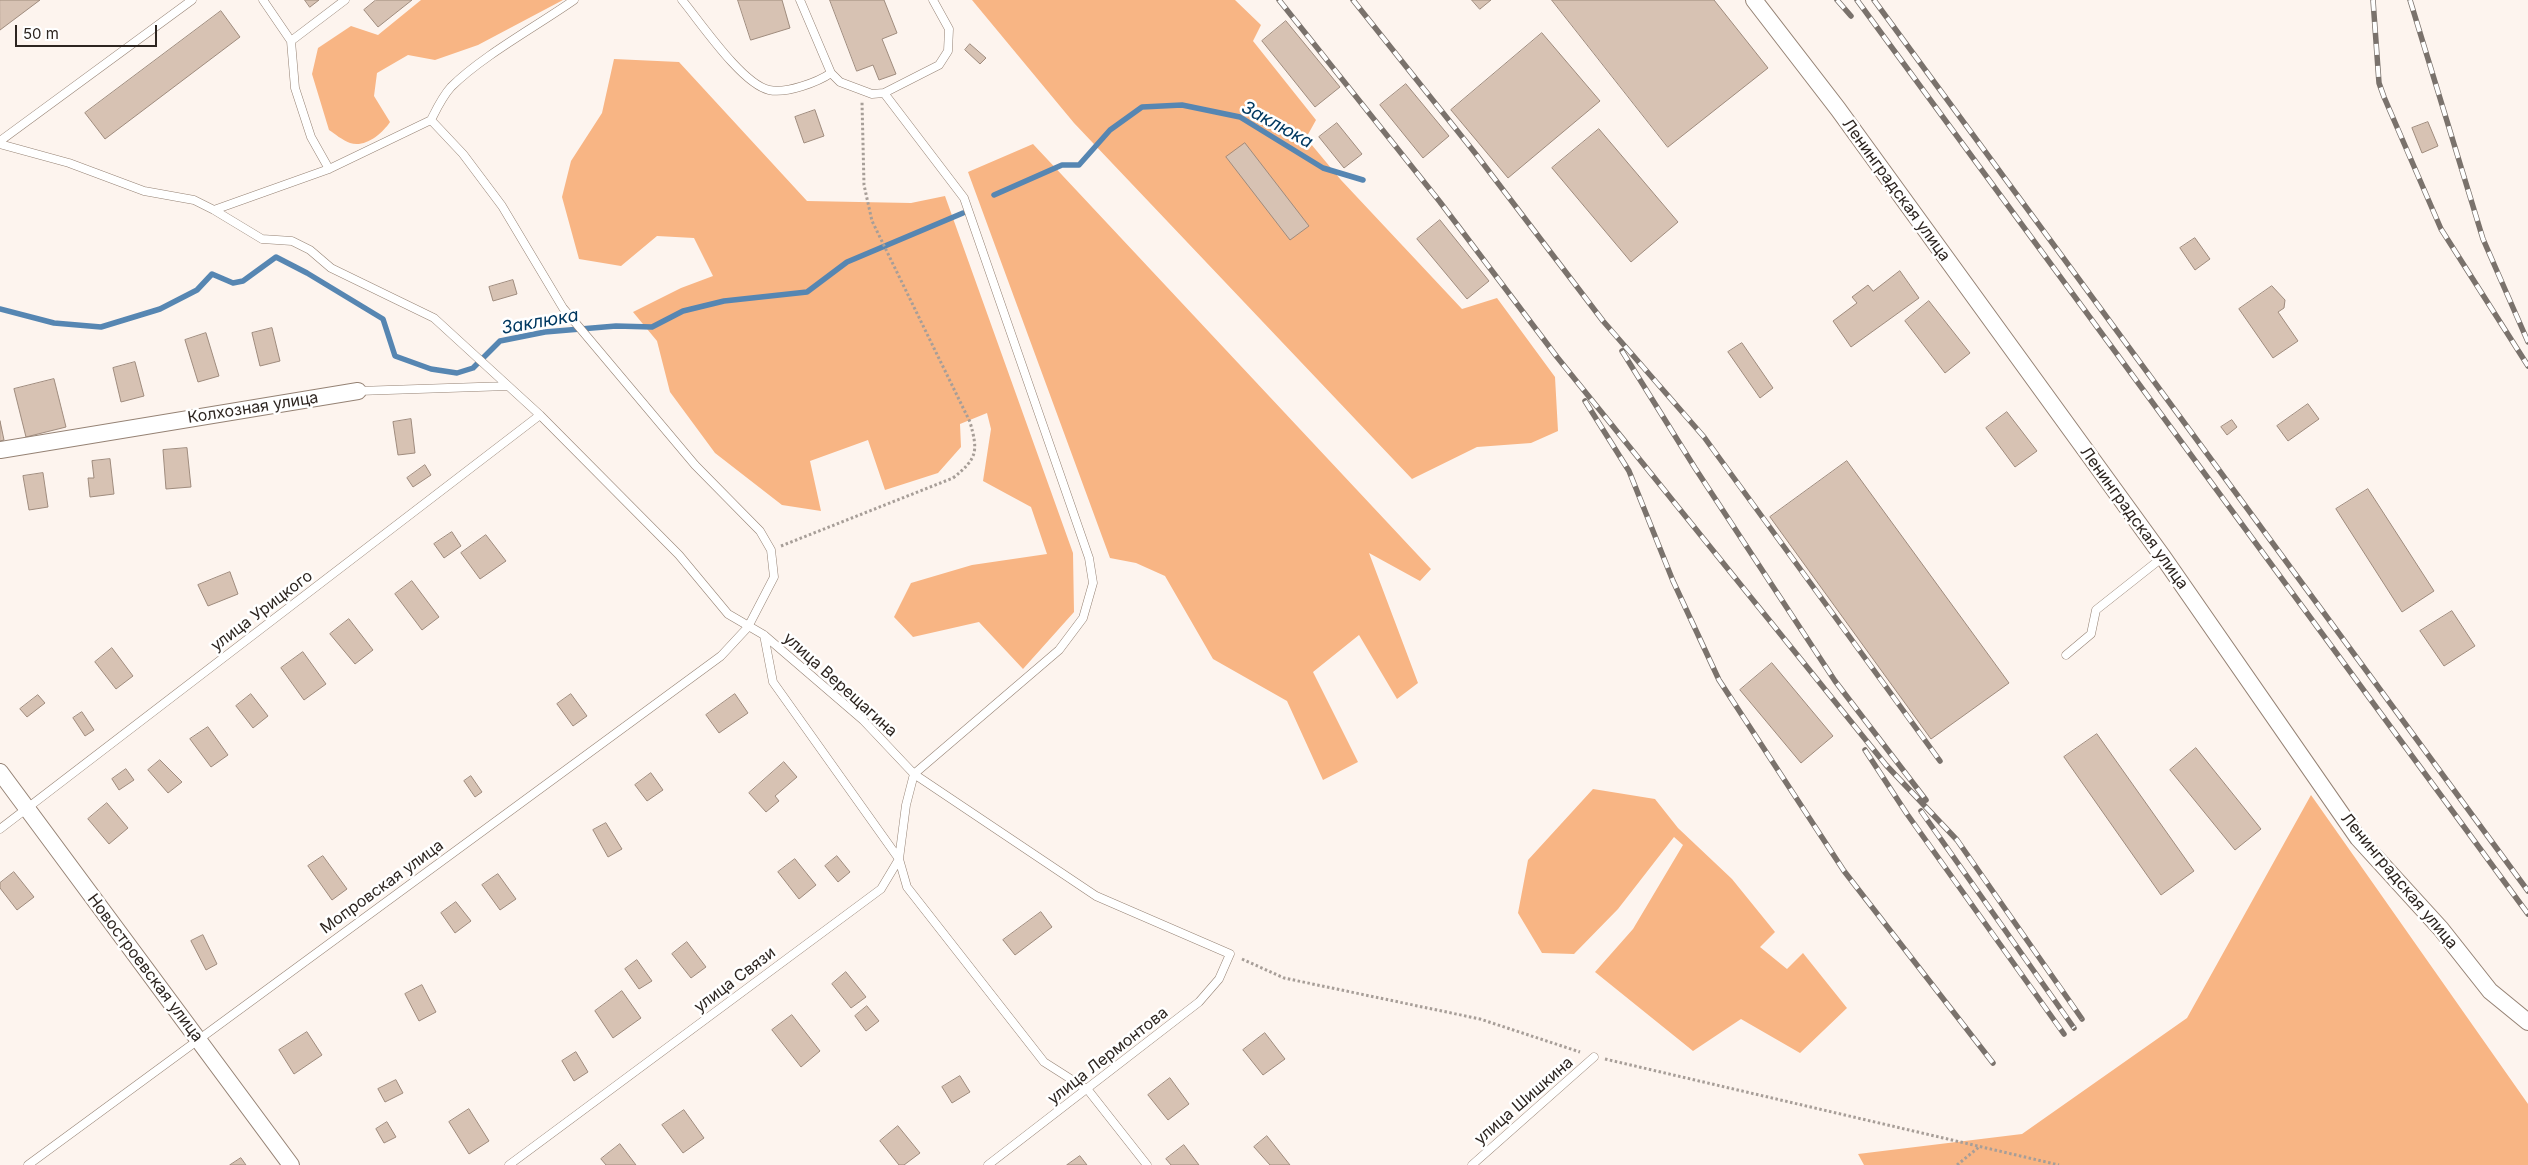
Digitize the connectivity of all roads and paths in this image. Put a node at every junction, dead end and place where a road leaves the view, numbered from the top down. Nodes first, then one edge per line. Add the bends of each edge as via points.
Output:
1 (192, 0) edge
2 (263, 0) edge
3 (345, 0) edge
4 (574, 0) edge
5 (682, 0) edge
6 (800, 0) edge
7 (933, 0) edge
8 (1754, 0) edge
9 (291, 41) junction
10 (831, 73) junction
11 (862, 90) junction
12 (884, 93) junction
13 (431, 120) junction
14 (0, 143) edge
15 (329, 169) junction
16 (214, 210) junction
17 (508, 386) junction
18 (358, 391) joint
19 (540, 415) junction
20 (0, 450) edge
21 (771, 550) junction
22 (2163, 556) junction
23 (748, 626) junction
24 (764, 635) junction
25 (2066, 655) dead end
26 (0, 772) edge
27 (914, 774) junction
28 (27, 809) junction
29 (0, 829) edge
30 (899, 859) junction
31 (1230, 954) junction
32 (2528, 1022) edge
33 (197, 1039) junction
34 (1594, 1057) junction
35 (1088, 1090) junction
36 (1980, 1147) junction
37 (28, 1165) edge
38 (290, 1165) edge
39 (509, 1165) edge
40 (988, 1165) edge
41 (1147, 1165) edge
42 (1472, 1165) edge
43 (1957, 1165) edge
44 (2058, 1165) edge

1 - 14 lane
2 - 9 lane
3 - 9 lane
4 - 13 lane via 451,87
5 - 10 lane via 750,82 770,91 820,81
6 - 10 lane
7 - 12 lane via 949,29 948,51 939,65
8 - 22 street, Ленинградская улица
9 - 15 lane via 295,88 311,136
10 - 11 lane via 840,82
11 - 12 lane via 872,94
11 - 21 path via 864,185 872,221 970,422 977,446 968,466 953,478
12 - 27 lane via 964,198 1089,558 1092,584 1083,618 1059,650
13 - 15 lane
13 - 21 lane via 463,154 502,206 563,308 694,464 760,531
14 - 16 lane, улица Верещагина via 68,162 144,191 194,200
15 - 16 lane
16 - 17 lane, улица Верещагина via 262,239 292,241 310,250 331,268 434,318
17 - 18 lane, Колхозная улица
17 - 19 lane, улица Верещагина
18 - 20 street, Колхозная улица
19 - 23 lane, улица Верещагина via 679,555 728,614
19 - 28 lane, улица Урицкого
21 - 23 lane, Мопровская улица via 774,577
22 - 25 lane via 2096,610 2091,634
22 - 32 street, Ленинградская улица via 2358,838 2441,929 2490,991
23 - 24 lane, улица Верещагина
23 - 33 lane, Мопровская улица via 721,656
24 - 27 lane, улица Верещагина via 863,720
24 - 30 lane via 773,682
26 - 28 street, Новостроевская улица
27 - 30 lane, улица Связи
27 - 31 lane, улица Верещагина via 1096,896
28 - 29 lane, улица Урицкого
28 - 33 street, Новостроевская улица
30 - 35 lane via 907,887 1044,1062
30 - 39 lane, улица Связи via 881,889
31 - 34 path via 1284,978 1480,1019
31 - 35 lane, улица Лермонтова via 1219,979 1199,1002
33 - 37 lane, Мопровская улица
33 - 38 street, Новостроевская улица
34 - 36 path
34 - 42 lane, улица Шишкина
35 - 40 lane, улица Лермонтова
35 - 41 lane
36 - 43 path
36 - 44 path

